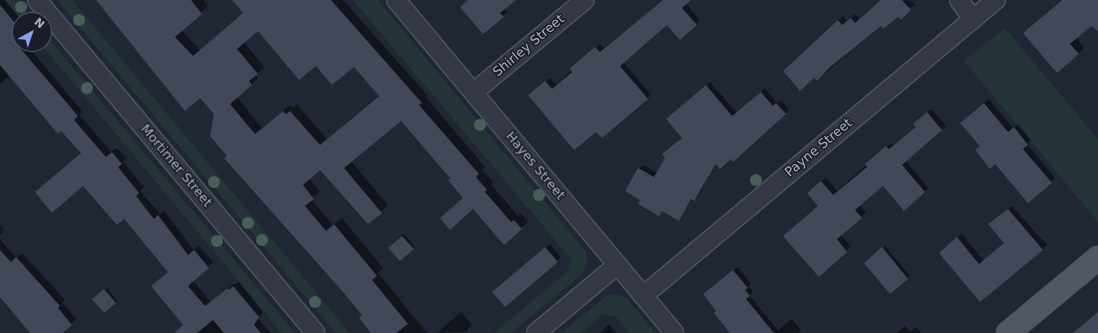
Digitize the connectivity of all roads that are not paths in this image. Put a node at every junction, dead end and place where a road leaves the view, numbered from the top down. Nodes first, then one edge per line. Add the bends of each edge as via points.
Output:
1 (37, 0) edge
2 (396, 0) edge
3 (585, 0) edge
4 (959, 0) edge
5 (996, 0) edge
6 (973, 19) junction
7 (474, 92) junction
8 (1098, 258) edge
9 (617, 264) junction
10 (643, 296) junction
11 (315, 333) edge
12 (536, 333) edge
13 (674, 333) edge
14 (1008, 333) edge

1 - 11 street, Mortimer Street
2 - 7 street, Hayes Street
3 - 7 street, Shirley Street
4 - 6 street
5 - 6 street, Payne Street
6 - 10 street, Payne Street
7 - 9 street, Hayes Street
8 - 14 main road
9 - 10 street, Hayes Street
9 - 12 street
10 - 13 street, Hayes Street

